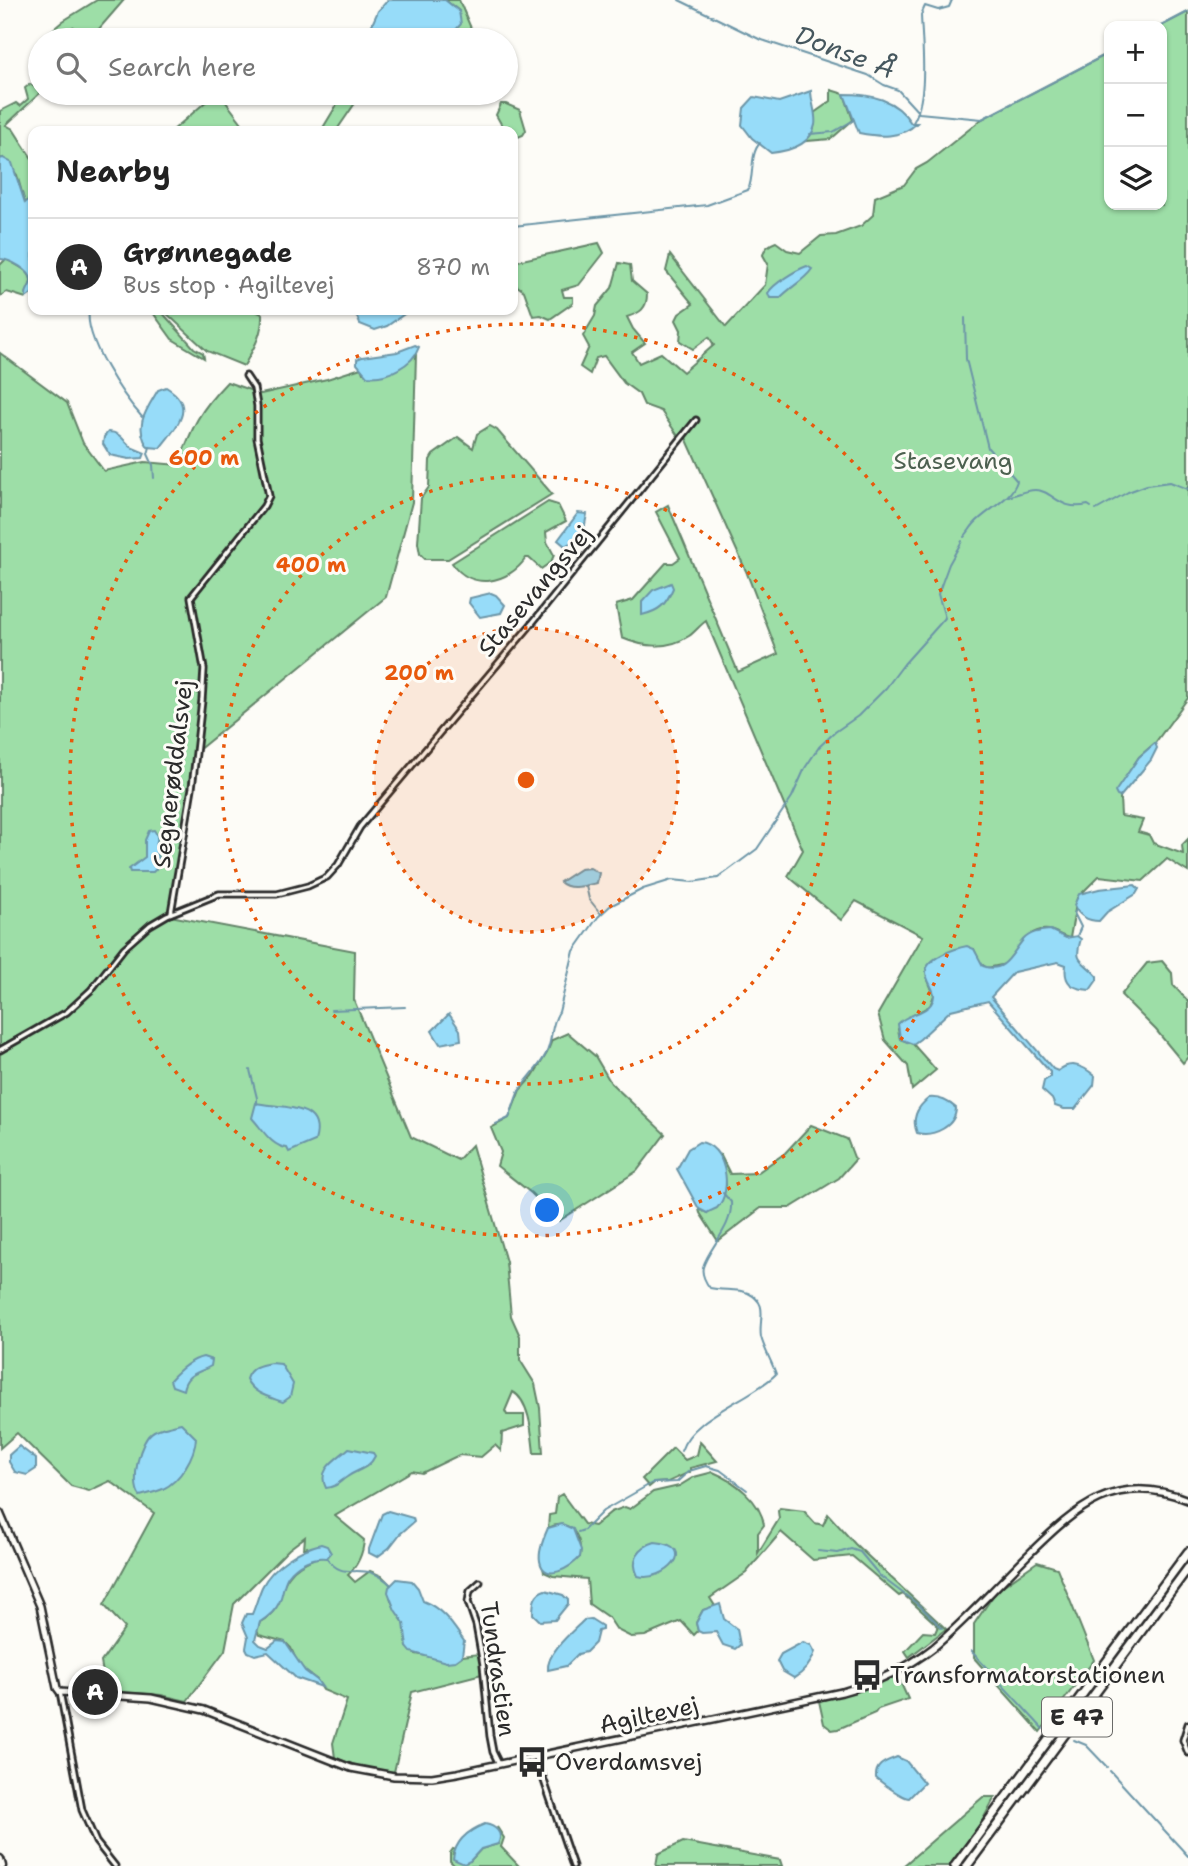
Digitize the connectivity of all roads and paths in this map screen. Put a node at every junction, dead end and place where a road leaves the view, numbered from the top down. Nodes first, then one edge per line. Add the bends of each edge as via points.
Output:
1 (246, 376) dead end
2 (696, 420) dead end
3 (171, 913) junction
4 (0, 1050) edge
5 (1188, 1500) edge
6 (0, 1513) edge
7 (1188, 1552) edge
8 (1188, 1568) edge
9 (480, 1582) dead end
10 (60, 1692) junction
11 (1188, 1724) edge
12 (1188, 1753) edge
13 (536, 1757) junction
14 (499, 1764) junction
15 (0, 1859) edge
16 (2, 1866) edge
17 (115, 1866) edge
18 (573, 1866) edge
19 (955, 1866) edge
20 (967, 1866) edge

1 - 3 street, Segnerøddalsvej via 254,388 257,438 269,496 191,597 204,669 192,788
2 - 3 street, Stasevangsvej via 359,827 327,877 277,894 219,894
3 - 4 street, Stasevangsvej via 138,934 67,1012
5 - 13 street, Agiltevej via 1130,1490 1089,1503 1062,1521 935,1646 874,1681 842,1692
6 - 10 street via 40,1606
7 - 19 highway, E 47
8 - 20 highway, E 47
9 - 14 street, Tundrastien via 470,1591 468,1602 483,1664 493,1752
10 - 14 street, Agiltevej via 150,1698 204,1710 327,1760 372,1773 432,1777
10 - 17 street via 82,1810 96,1842
11 - 12 street via 1183,1740
13 - 14 street, Agiltevej
13 - 18 street
15 - 16 main road

